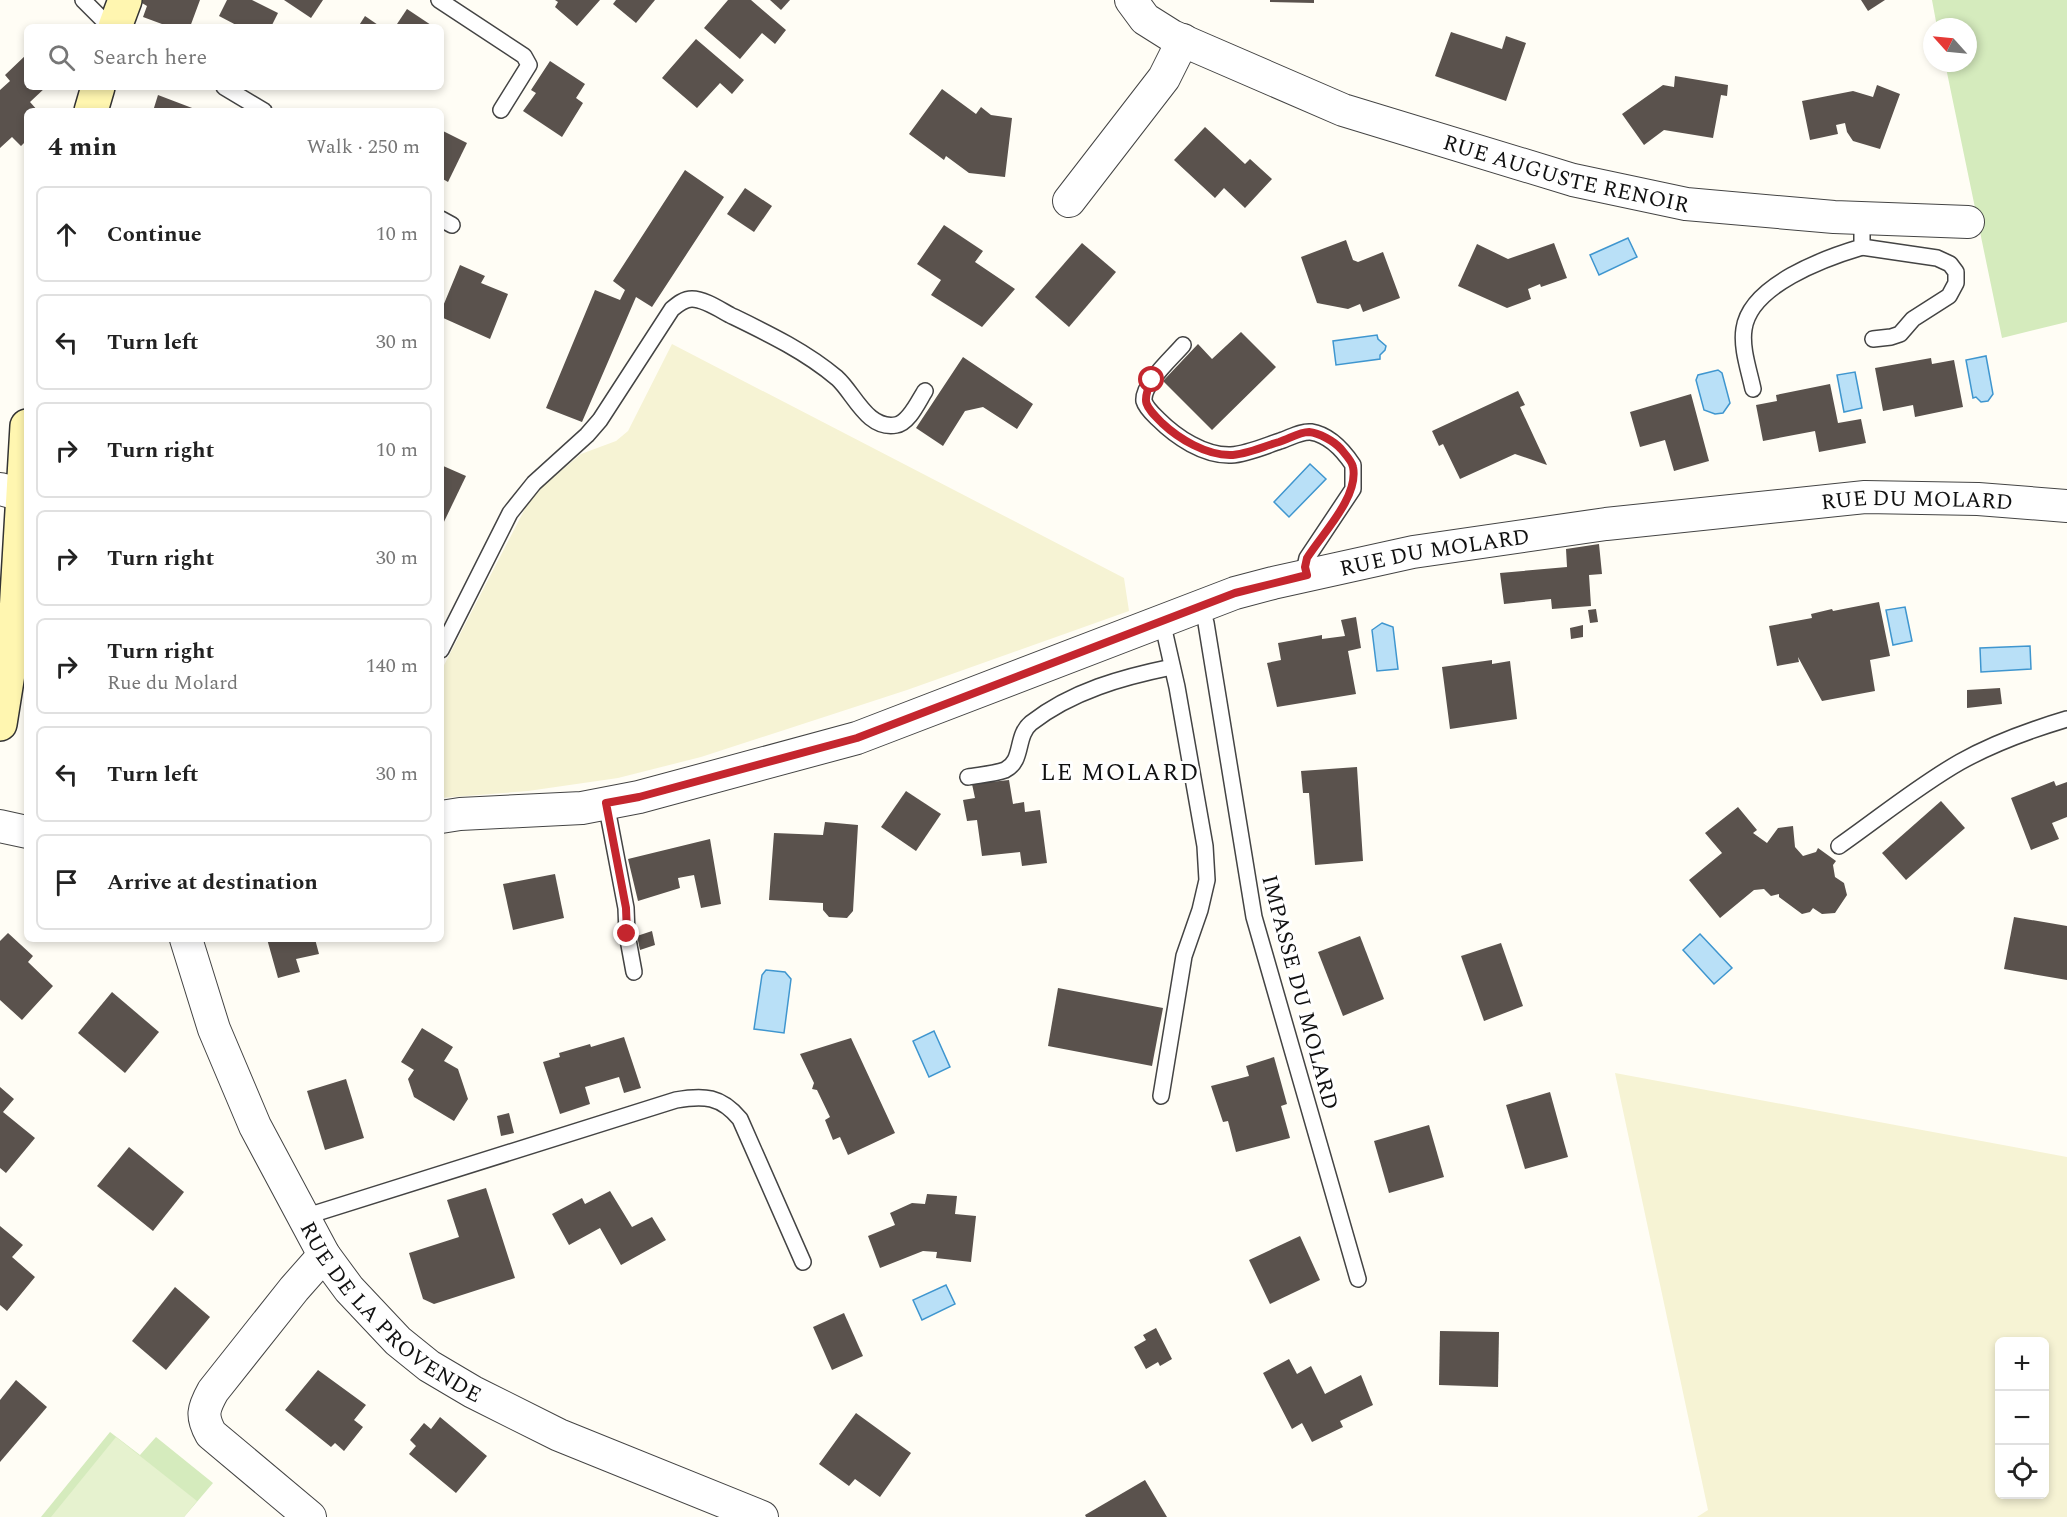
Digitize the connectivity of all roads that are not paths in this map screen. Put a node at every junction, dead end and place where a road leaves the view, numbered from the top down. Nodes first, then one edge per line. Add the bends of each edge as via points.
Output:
1 (83, 0) edge
2 (439, 0) edge
3 (1131, 0) edge
4 (119, 20) edge
5 (1183, 40) junction
6 (97, 90) edge
7 (229, 90) edge
8 (92, 108) edge
9 (259, 108) edge
10 (501, 110) dead end
11 (1069, 201) dead end
12 (1968, 222) dead end
13 (1862, 233) junction
14 (1873, 339) dead end
15 (1183, 345) dead end
16 (1753, 389) dead end
17 (925, 391) dead end
18 (24, 438) edge
19 (11, 492) edge
20 (2067, 506) edge
21 (1307, 575) junction
22 (1201, 606) junction
23 (1153, 621) junction
24 (444, 644) edge
25 (1172, 667) junction
26 (2067, 719) edge
27 (0, 724) edge
28 (968, 777) dead end
29 (606, 803) junction
30 (444, 817) edge
31 (0, 826) edge
32 (24, 831) edge
33 (1839, 846) dead end
34 (187, 942) edge
35 (634, 972) dead end
36 (1161, 1096) dead end
37 (303, 1217) junction
38 (324, 1255) junction
39 (803, 1262) dead end
40 (1358, 1279) dead end
41 (310, 1517) edge
42 (762, 1517) edge

1 - 4 lane via 104,21
2 - 10 lane via 524,56 528,65
3 - 5 street, RUE AUGUSTE RENOIR via 1145,19
5 - 11 street via 1164,78
5 - 13 street, RUE AUGUSTE RENOIR via 1343,110 1573,180 1686,204 1834,218
6 - 8 street
7 - 9 lane
12 - 13 street, RUE AUGUSTE RENOIR
13 - 14 lane via 1937,258 1956,272 1956,283 1949,296 1913,319 1900,334
13 - 16 lane via 1769,291 1757,303 1744,328
15 - 21 lane via 1152,380 1144,401 1170,431 1190,444 1231,455 1311,432 1337,445 1353,465 1353,489 1307,558
17 - 24 lane via 906,420 886,425 864,412 838,380 809,357 706,303 690,299 681,302 672,309 600,420 514,506
18 - 19 street
19 - 27 street via 15,630
20 - 21 street, RUE DU MOLARD via 1978,499 1865,497 1594,526 1413,552
21 - 22 street, RUE DU MOLARD
22 - 23 street, RUE DU MOLARD
22 - 40 lane, IMPASSE DU MOLARD via 1254,917
23 - 25 lane
23 - 29 street, RUE DU MOLARD via 857,738
25 - 28 lane via 1099,686 1049,711 1028,726 1017,759 1011,765
25 - 36 lane via 1205,846 1207,880 1184,956
26 - 33 lane via 2003,741 1959,762
29 - 30 street, RUE DU MOLARD
29 - 35 lane
31 - 32 street
34 - 37 street, RUE DE LA PROVENDE via 214,1029 255,1125
37 - 38 street, RUE DE LA PROVENDE
37 - 39 lane via 696,1097 715,1099 730,1107 740,1119
38 - 41 street via 213,1391 205,1406 204,1422 211,1434
38 - 42 street, RUE DE LA PROVENDE via 349,1289 398,1341 429,1366 560,1434

